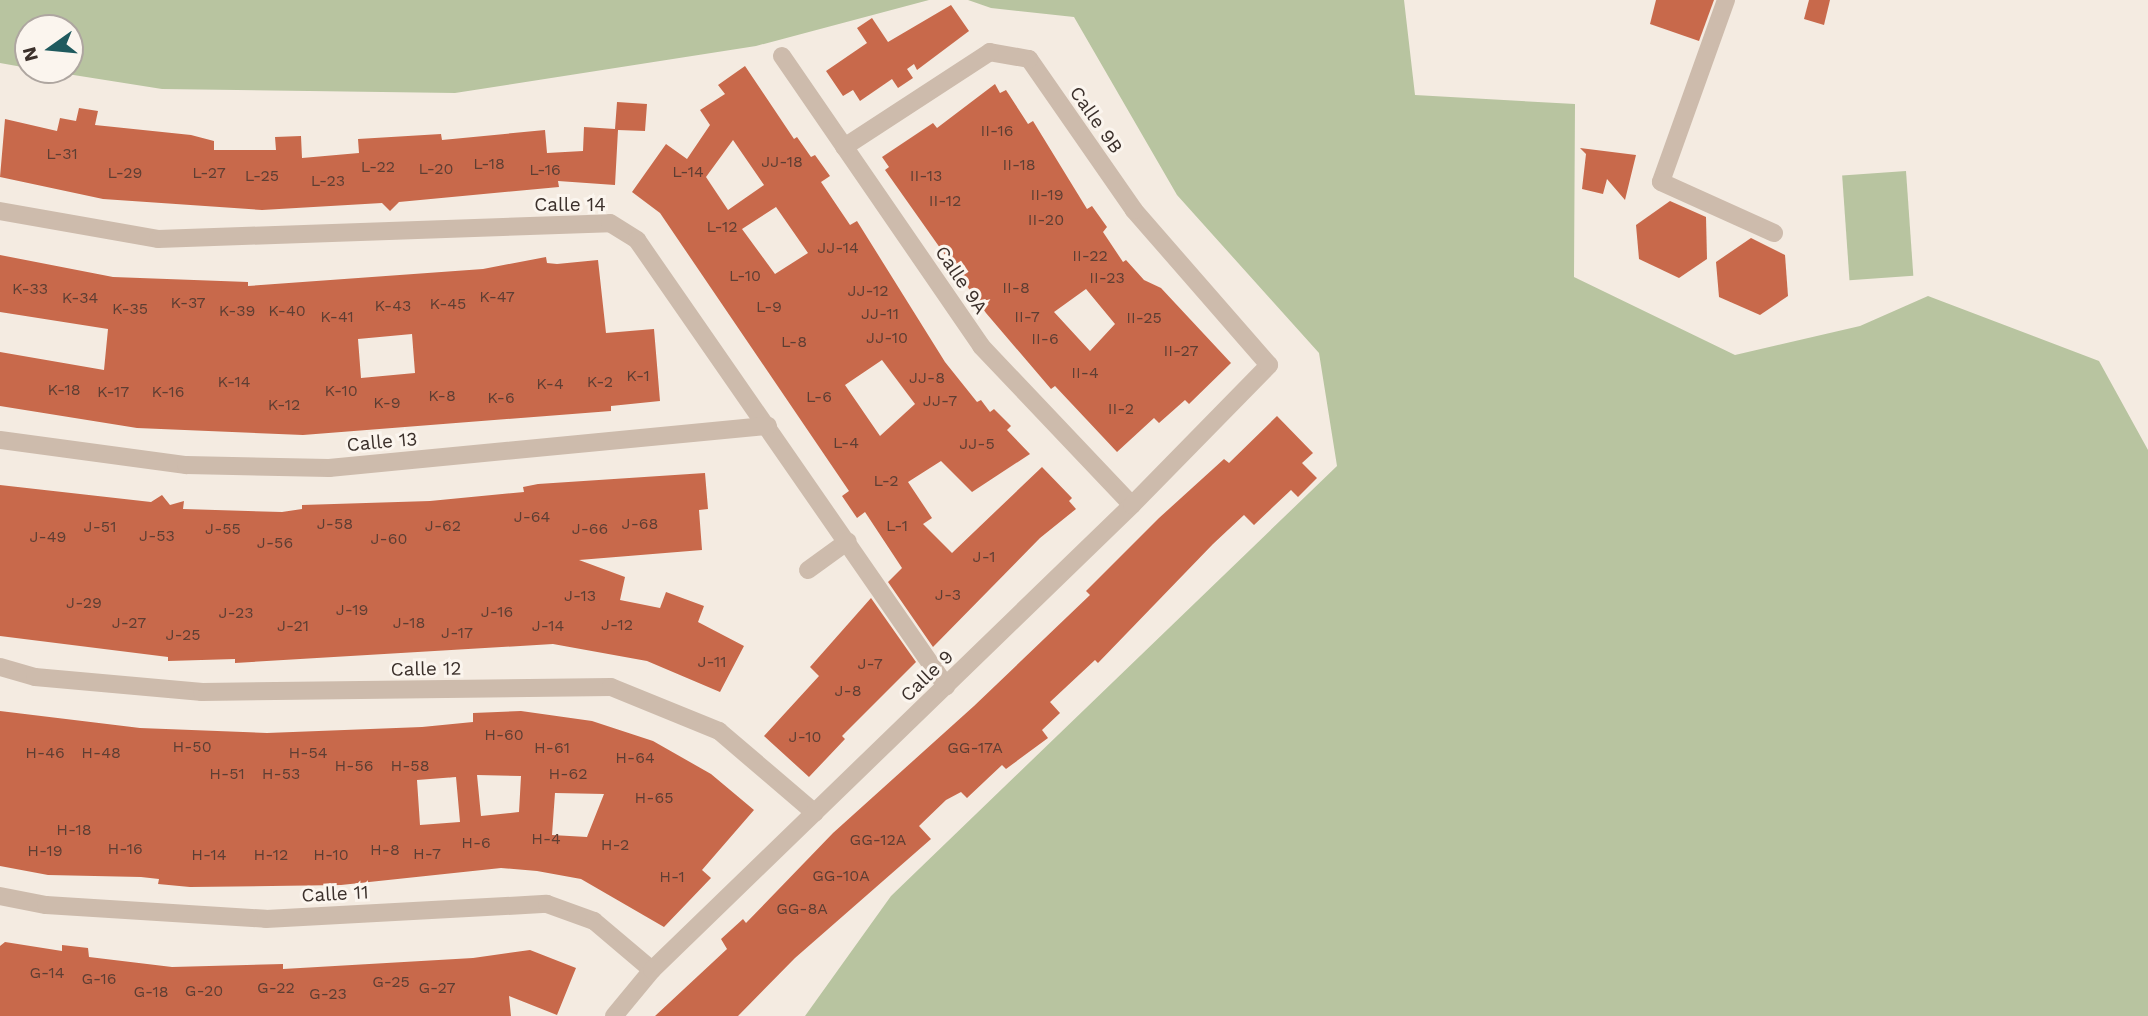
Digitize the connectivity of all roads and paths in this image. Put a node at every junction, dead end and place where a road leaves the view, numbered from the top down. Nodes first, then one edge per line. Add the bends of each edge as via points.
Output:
1 (1726, 0) edge
2 (782, 56) dead end
3 (844, 147) junction
4 (0, 211) edge
5 (1774, 233) dead end
6 (1269, 365) joint
7 (768, 426) junction
8 (0, 440) edge
9 (1132, 505) junction
10 (848, 541) junction
11 (808, 570) dead end
12 (0, 667) edge
13 (946, 686) junction
14 (815, 813) junction
15 (0, 896) edge
16 (652, 970) junction
17 (614, 1016) edge

1 - 5 street via 1661,182
2 - 3 street, Calle 9A
3 - 6 street, Calle 9B via 990,52 1029,59 1134,210
3 - 9 street, Calle 9A via 981,346
4 - 7 street, Calle 14 via 158,239 610,223 637,240
6 - 9 street, Calle 9
7 - 8 street, Calle 13 via 329,468 186,465
7 - 10 street, Calle 14
9 - 13 street, Calle 9
10 - 11 street
10 - 13 street, Calle 14
12 - 14 street, Calle 12 via 35,677 202,692 611,687 719,731
13 - 14 street, Calle 9
14 - 16 street, Calle 9
15 - 16 street, Calle 11 via 46,905 266,919 547,904 594,921
16 - 17 street, Calle 9

